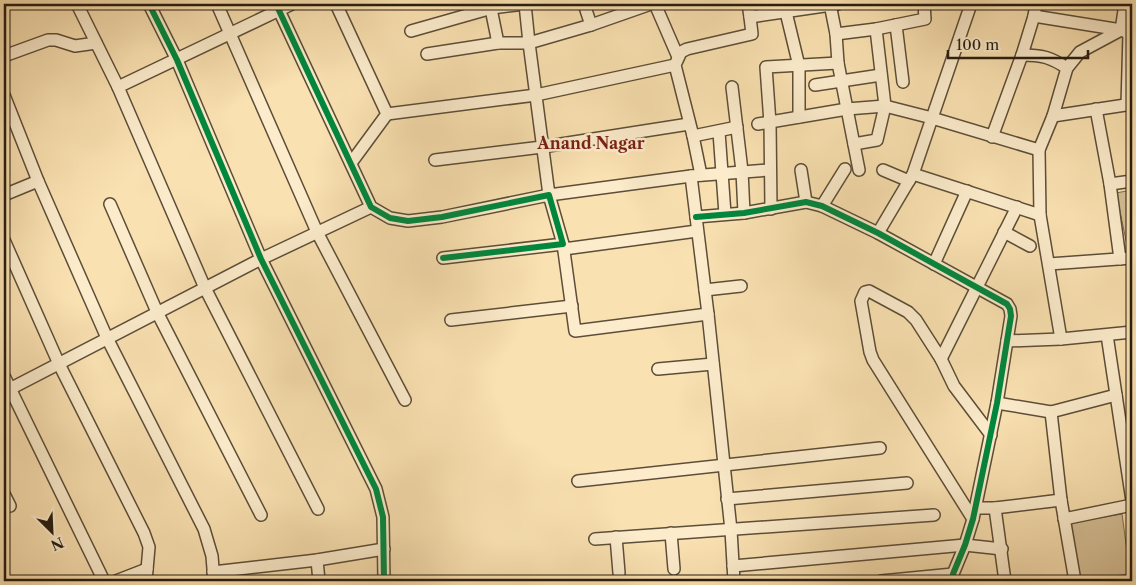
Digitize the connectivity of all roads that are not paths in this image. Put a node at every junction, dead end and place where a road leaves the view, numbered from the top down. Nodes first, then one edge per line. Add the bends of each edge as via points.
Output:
1 (77, 4) edge
2 (149, 4) edge
3 (216, 4) edge
4 (292, 4) edge
5 (336, 4) edge
6 (525, 4) edge
7 (584, 4) edge
8 (651, 4) edge
9 (655, 4) edge
10 (748, 4) edge
11 (833, 4) edge
12 (924, 4) edge
13 (971, 4) edge
14 (1036, 4) edge
15 (1125, 4) edge
16 (491, 6) edge
17 (278, 7) edge
18 (784, 8) edge
19 (1034, 16) junction
20 (750, 17) junction
21 (591, 25) junction
22 (896, 25) junction
23 (876, 29) junction
24 (411, 31) dead end
25 (1127, 32) edge
26 (230, 34) junction
27 (836, 34) junction
28 (96, 43) junction
29 (498, 43) junction
30 (529, 43) junction
31 (427, 54) dead end
32 (1022, 55) junction
33 (4, 56) edge
34 (176, 60) junction
35 (677, 61) junction
36 (838, 63) junction
37 (799, 66) junction
38 (1067, 68) junction
39 (881, 75) junction
40 (842, 81) junction
41 (903, 82) dead end
42 (815, 85) dead end
43 (732, 87) dead end
44 (118, 88) junction
45 (4, 94) edge
46 (536, 95) junction
47 (1130, 105) edge
48 (885, 106) junction
49 (847, 109) junction
50 (1096, 109) junction
51 (387, 114) junction
52 (1053, 116) junction
53 (799, 117) junction
54 (932, 118) junction
55 (15, 121) junction
56 (770, 123) junction
57 (690, 124) junction
58 (758, 124) dead end
59 (4, 126) edge
60 (738, 127) junction
61 (719, 132) junction
62 (693, 136) junction
63 (992, 137) junction
64 (854, 144) junction
65 (542, 147) junction
66 (1039, 150) junction
67 (435, 160) dead end
68 (351, 163) junction
69 (845, 169) dead end
70 (769, 170) junction
71 (801, 170) dead end
72 (859, 170) dead end
73 (883, 170) dead end
74 (742, 171) junction
75 (722, 173) junction
76 (696, 175) junction
77 (911, 177) junction
78 (38, 181) junction
79 (1132, 181) edge
80 (1110, 184) junction
81 (967, 191) junction
82 (4, 195) edge
83 (549, 195) junction
84 (806, 202) junction
85 (110, 204) dead end
86 (822, 206) junction
87 (371, 207) junction
88 (1017, 207) junction
89 (771, 209) junction
90 (744, 213) junction
91 (725, 214) junction
92 (1040, 215) junction
93 (696, 217) junction
94 (697, 231) junction
95 (317, 232) junction
96 (1004, 232) junction
97 (878, 233) junction
98 (4, 240) edge
99 (564, 246) junction
100 (1030, 246) dead end
101 (443, 258) dead end
102 (1132, 258) edge
103 (260, 259) junction
104 (1120, 259) junction
105 (934, 264) junction
106 (1049, 264) junction
107 (741, 286) dead end
108 (976, 287) junction
109 (205, 288) junction
110 (705, 290) junction
111 (572, 306) junction
112 (157, 312) junction
113 (708, 314) junction
114 (451, 320) dead end
115 (1132, 332) edge
116 (1107, 335) junction
117 (107, 338) junction
118 (1061, 339) junction
119 (1007, 341) junction
120 (941, 359) junction
121 (59, 364) junction
122 (713, 364) junction
123 (658, 369) dead end
124 (4, 376) edge
125 (7, 391) edge
126 (1116, 395) junction
127 (405, 400) dead end
128 (997, 403) junction
129 (1052, 412) junction
130 (991, 435) junction
131 (880, 448) dead end
132 (724, 466) junction
133 (578, 481) dead end
134 (907, 483) dead end
135 (4, 494) edge
136 (727, 499) junction
137 (1061, 500) junction
138 (1132, 501) edge
139 (1132, 505) edge
140 (10, 506) dead end
141 (318, 508) dead end
142 (995, 508) junction
143 (974, 514) junction
144 (261, 515) dead end
145 (934, 515) dead end
146 (1064, 519) junction
147 (731, 530) junction
148 (671, 533) junction
149 (616, 537) junction
150 (595, 539) dead end
151 (965, 545) junction
152 (384, 549) junction
153 (1002, 549) junction
154 (317, 560) junction
155 (733, 566) junction
156 (147, 569) junction
157 (674, 569) dead end
158 (619, 573) dead end
159 (214, 577) edge
160 (954, 578) edge
161 (924, 579) edge
162 (104, 581) edge
163 (116, 581) edge
164 (146, 581) edge
165 (319, 581) edge
166 (384, 581) edge
167 (734, 581) edge
168 (881, 581) edge
169 (1005, 581) edge
170 (1075, 581) edge

1 - 28 street
2 - 34 street
3 - 26 street
4 - 17 street
5 - 51 street
6 - 16 street
6 - 30 street
7 - 21 street
8 - 21 street
9 - 35 street
10 - 20 street
11 - 18 street
11 - 27 street
12 - 22 street via 925,18
13 - 54 street
14 - 19 street
15 - 25 street
16 - 24 street
16 - 29 street
17 - 26 street
17 - 68 street
18 - 20 street
18 - 37 street
19 - 25 street
19 - 32 street
20 - 35 street via 752,34 687,49 681,52
21 - 30 street
22 - 23 street
22 - 41 street
23 - 27 street
23 - 39 street
25 - 38 street via 1080,52
25 - 47 street
26 - 34 street
26 - 95 street
27 - 36 street
28 - 33 street via 75,46 48,40
28 - 44 street
29 - 30 street
29 - 31 street
30 - 46 street
32 - 38 street via 1054,59
32 - 63 street
34 - 44 street
34 - 103 street
35 - 46 street
35 - 57 street
36 - 37 street
36 - 40 street
37 - 53 street
37 - 56 street via 766,67
38 - 52 street
39 - 40 street
39 - 48 street
40 - 42 street
40 - 49 street
43 - 60 street
44 - 109 street
45 - 55 street
46 - 51 street
46 - 65 street
47 - 50 street
48 - 49 street
48 - 54 street
48 - 64 street via 877,140
49 - 53 street
49 - 64 street
50 - 52 street
50 - 80 street
51 - 68 street
52 - 66 street
53 - 56 street
54 - 63 street
54 - 77 street
55 - 59 street
55 - 78 street
56 - 58 street
56 - 70 street
57 - 62 street
57 - 65 street
60 - 61 street
60 - 74 street
61 - 62 street
61 - 75 street
62 - 76 street
63 - 66 street
64 - 72 street
65 - 67 street
65 - 83 street
66 - 92 street
68 - 87 street
69 - 86 street
70 - 74 street
70 - 89 street
71 - 84 street
73 - 77 street
74 - 75 street
74 - 90 street
75 - 76 street
75 - 91 street
76 - 83 street
76 - 93 street
77 - 81 street
77 - 97 street
78 - 82 street
78 - 117 street
79 - 80 street
80 - 104 street
81 - 88 street
81 - 105 street
83 - 87 street via 408,222 390,218
83 - 99 street
84 - 86 street
84 - 89 street
85 - 112 street
86 - 97 street
87 - 95 street
88 - 92 street
88 - 96 street
89 - 90 street
90 - 91 street
91 - 93 street
92 - 106 street
93 - 94 street
94 - 99 street
94 - 110 street
95 - 103 street
95 - 127 street
96 - 100 street
96 - 108 street
97 - 105 street
98 - 121 street
99 - 101 street
99 - 111 street
102 - 104 street
103 - 109 street
103 - 152 street via 376,489 383,517
104 - 106 street
105 - 108 street
106 - 118 street
107 - 110 street
108 - 119 street via 1001,300 1010,309
108 - 120 street
109 - 112 street
109 - 141 street
110 - 113 street
111 - 113 street via 575,331
111 - 114 street
112 - 117 street
112 - 144 street
113 - 122 street
115 - 116 street
116 - 118 street
116 - 126 street
117 - 121 street
117 - 159 street via 204,529
118 - 119 street
119 - 128 street
120 - 130 street via 954,386
120 - 143 street via 908,312 869,291 863,294 873,360
121 - 125 street
121 - 156 street via 144,533 149,547
122 - 123 street
122 - 132 street
124 - 125 street
125 - 162 street
126 - 129 street
126 - 138 street
128 - 129 street
128 - 130 street
129 - 137 street
130 - 143 street
131 - 132 street
132 - 133 street
132 - 136 street
134 - 136 street
135 - 140 street
136 - 147 street
137 - 142 street
137 - 146 street
139 - 146 street
142 - 143 street
142 - 153 street
143 - 151 street
145 - 147 street
146 - 170 street
147 - 148 street
147 - 155 street
148 - 149 street
148 - 157 street
149 - 150 street
149 - 158 street
151 - 153 street
151 - 155 street
151 - 160 street
152 - 154 street
152 - 166 street
153 - 169 street
154 - 159 street
154 - 165 street
155 - 167 street
156 - 163 street
156 - 164 street
160 - 161 street
161 - 168 street

